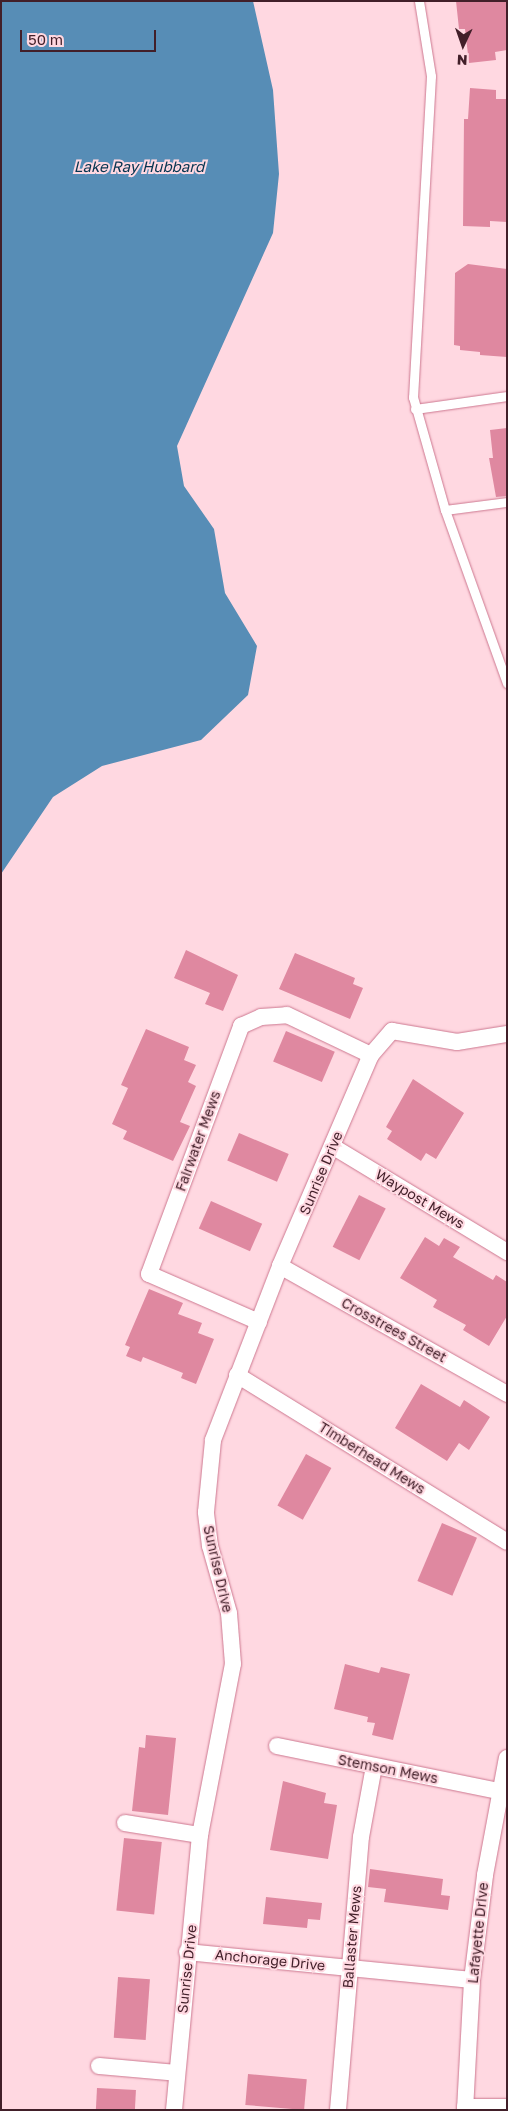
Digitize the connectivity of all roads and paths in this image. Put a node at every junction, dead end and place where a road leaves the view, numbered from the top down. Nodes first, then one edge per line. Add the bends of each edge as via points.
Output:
1 (419, 1) edge
2 (507, 396) edge
3 (415, 409) junction
4 (507, 502) edge
5 (445, 510) junction
6 (507, 683) edge
7 (507, 1034) edge
8 (370, 1055) junction
9 (332, 1146) junction
10 (507, 1252) edge
11 (280, 1266) junction
12 (260, 1322) junction
13 (236, 1375) junction
14 (507, 1394) edge
15 (507, 1542) edge
16 (277, 1746) dead end
17 (507, 1758) edge
18 (374, 1766) junction
19 (498, 1791) junction
20 (125, 1823) dead end
21 (200, 1835) junction
22 (187, 1952) junction
23 (348, 1968) junction
24 (472, 1980) junction
25 (99, 2066) dead end
26 (177, 2073) junction
27 (507, 2107) edge
28 (465, 2109) edge
29 (174, 2110) edge
30 (338, 2110) edge

1 - 3 lane via 430,76
2 - 3 lane
3 - 5 lane
4 - 5 lane
5 - 6 lane
7 - 8 street, Sunrise Drive via 457,1042 392,1031
8 - 9 street, Sunrise Drive
8 - 12 street, Fairwater Mews via 287,1015 261,1017 241,1026 149,1274
9 - 10 street, Waypost Mews
9 - 11 street, Sunrise Drive
11 - 12 street, Sunrise Drive
11 - 14 street, Crosstrees Street
12 - 13 street, Sunrise Drive
13 - 15 street, Timberhead Mews
13 - 21 street, Sunrise Drive via 213,1440 207,1476 210,1546 229,1614 233,1664
16 - 18 street, Stemson Mews
17 - 19 street, Lafayette Drive
18 - 19 street, Stemson Mews
18 - 23 street, Ballaster Mews via 361,1836
19 - 24 street, Lafayette Drive
20 - 21 street
21 - 22 street, Sunrise Drive
22 - 23 street, Anchorage Drive
22 - 26 street, Sunrise Drive
23 - 24 street, Anchorage Drive
23 - 30 street, Ballaster Mews
24 - 28 street, Lafayette Drive
25 - 26 street
26 - 29 street, Sunrise Drive
27 - 28 street

